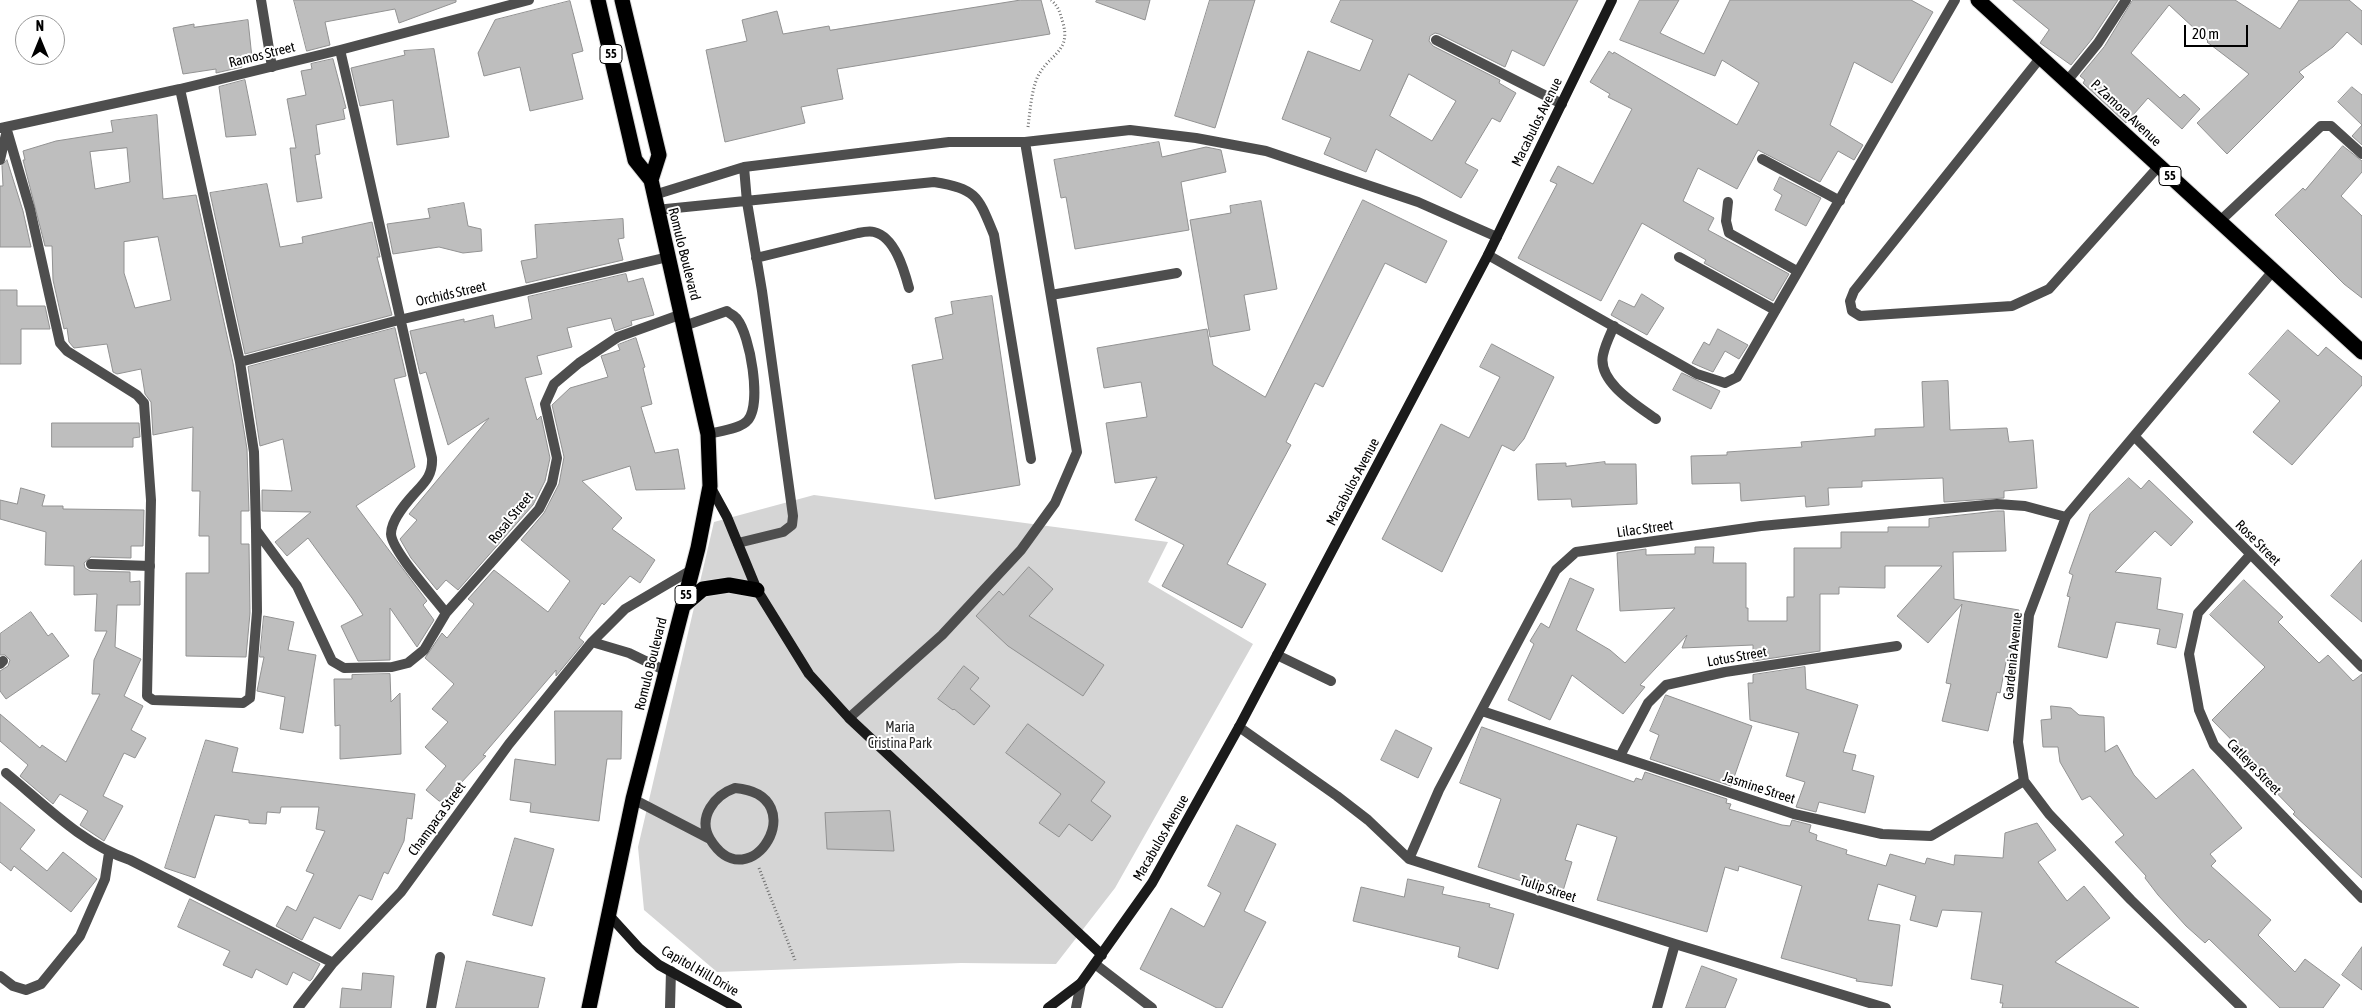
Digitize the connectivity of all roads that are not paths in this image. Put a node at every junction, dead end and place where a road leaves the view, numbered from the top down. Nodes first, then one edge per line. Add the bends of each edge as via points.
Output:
1 (261, 0) edge
2 (530, 0) edge
3 (598, 0) edge
4 (622, 0) edge
5 (1612, 0) edge
6 (1955, 0) edge
7 (1978, 0) edge
8 (2126, 0) edge
9 (1436, 40) dead end
10 (340, 50) junction
11 (2040, 57) junction
12 (272, 67) junction
13 (2066, 81) junction
14 (180, 90) junction
15 (1562, 104) junction
16 (4, 130) edge
17 (1025, 142) junction
18 (2362, 154) edge
19 (1762, 159) dead end
20 (0, 160) edge
21 (2159, 166) junction
22 (744, 167) junction
23 (654, 195) junction
24 (1840, 201) junction
25 (747, 202) junction
26 (1728, 202) dead end
27 (2220, 222) junction
28 (1497, 237) junction
29 (1488, 255) junction
30 (1679, 257) dead end
31 (668, 258) junction
32 (756, 258) junction
33 (1797, 270) junction
34 (2273, 270) junction
35 (1177, 273) dead end
36 (909, 288) dead end
37 (1051, 295) junction
38 (1775, 310) junction
39 (399, 320) junction
40 (683, 320) junction
41 (1614, 326) junction
42 (2362, 352) edge
43 (240, 362) junction
44 (1656, 419) dead end
45 (708, 434) junction
46 (2135, 437) junction
47 (1032, 459) dead end
48 (710, 486) junction
49 (2066, 517) junction
50 (256, 530) junction
51 (738, 543) junction
52 (2250, 555) junction
53 (91, 564) dead end
54 (150, 566) junction
55 (693, 569) junction
56 (757, 590) junction
57 (683, 606) junction
58 (446, 613) junction
59 (592, 642) junction
60 (1897, 646) dead end
61 (1276, 655) junction
62 (2362, 667) edge
63 (666, 671) junction
64 (1331, 681) dead end
65 (1482, 711) junction
66 (849, 718) junction
67 (1238, 727) junction
68 (1620, 756) junction
69 (6, 773) dead end
70 (2024, 781) junction
71 (633, 799) junction
72 (710, 839) junction
73 (109, 853) junction
74 (1409, 859) junction
75 (2362, 898) edge
76 (608, 914) junction
77 (1675, 944) junction
78 (1102, 955) junction
79 (440, 958) dead end
80 (333, 964) junction
81 (1096, 964) junction
82 (671, 971) junction
83 (0, 976) edge
84 (1081, 982) junction
85 (2233, 999) junction
86 (298, 1008) edge
87 (431, 1008) edge
88 (591, 1008) edge
89 (670, 1008) edge
90 (737, 1008) edge
91 (1048, 1008) edge
92 (1076, 1008) edge
93 (1152, 1008) edge
94 (1657, 1008) edge
95 (1886, 1008) edge
96 (2226, 1008) edge
97 (2242, 1008) edge

1 - 12 street
2 - 10 street, Ramos Street
3 - 23 highway, Romulo Boulevard / 55 via 635,160
4 - 23 highway, 55 via 659,155
5 - 15 street, Macabulos Avenue
6 - 24 street
7 - 11 highway, P. Zamora Avenue / 55
8 - 13 street via 2098,43
9 - 15 street
10 - 12 street, Ramos Street
10 - 39 street
11 - 13 highway, P. Zamora Avenue / 55
11 - 21 street via 1854,291 1850,301 1852,311 1860,316 2012,306 2050,289
12 - 14 street, Ramos Street
13 - 21 highway, P. Zamora Avenue / 55
14 - 16 street, Ramos Street
14 - 43 street
15 - 28 street, Macabulos Avenue
16 - 20 street
16 - 54 street via 30,209 60,343 144,403 151,500
17 - 22 street via 949,142
17 - 28 street via 1130,130 1266,150 1418,202
17 - 37 street
18 - 27 street via 2331,126 2321,126
19 - 24 street
21 - 27 highway, P. Zamora Avenue / 55
22 - 23 street
22 - 25 street
23 - 25 street
23 - 31 highway, Romulo Boulevard / 55
24 - 33 street
25 - 32 street
25 - 47 street via 934,182 960,186 981,202 994,234
26 - 33 street via 1726,221 1729,233
27 - 34 highway, P. Zamora Avenue / 55
28 - 29 street, Macabulos Avenue
29 - 41 street
29 - 61 street, Macabulos Avenue
30 - 38 street
31 - 39 street, Orchids Street
31 - 40 highway, Romulo Boulevard / 55
32 - 36 street via 858,233 875,232 890,243 902,264
32 - 51 street via 793,516 792,525 783,532
33 - 38 street
34 - 42 highway, P. Zamora Avenue / 55
34 - 46 street, Gardenia Avenue
35 - 37 street
37 - 66 street via 1077,452 1055,503 1020,550 942,635
38 - 41 street via 1737,377 1725,383 1697,374
39 - 43 street, Orchids Street
39 - 58 street via 433,468 430,477 406,503 391,534 398,551
40 - 45 highway, Romulo Boulevard / 55
40 - 45 street, Rosal Street via 728,312 737,318 754,375 754,412 747,422
40 - 58 street, Rosal Street via 618,336 554,384 545,404 557,458 552,483 539,509
41 - 44 street via 1602,357 1604,370 1618,390
43 - 50 street via 254,452
45 - 48 highway, Romulo Boulevard / 55
46 - 49 street, Gardenia Avenue
46 - 52 street, Rose Street
48 - 51 street
48 - 55 highway, Romulo Boulevard / 55
49 - 65 street, Lilac Street via 2026,506 1997,504 1761,526 1576,552 1556,570
49 - 70 street, Gardenia Avenue via 2029,615 2018,742
50 - 54 street via 257,612 250,698 243,703 153,700 147,696
50 - 58 street, Rosal Street via 297,586 332,661 344,668 392,667 408,663 424,650
51 - 56 street
52 - 62 street, Rose Street
52 - 75 street, Catleya Street via 2198,613 2189,654 2199,710 2214,745
53 - 54 street
55 - 57 highway, Romulo Boulevard / 55
55 - 59 street, Champaca Street via 626,609
56 - 57 highway via 728,585 703,589
56 - 66 street via 809,674
57 - 63 highway, Romulo Boulevard / 55
59 - 63 street via 629,653
59 - 80 street, Champaca Street via 509,744 401,892
60 - 68 street, Lotus Street via 1725,672 1666,685 1648,703
61 - 64 street
61 - 67 street, Macabulos Avenue
63 - 71 highway, Romulo Boulevard / 55
65 - 68 street, Jasmine Street
65 - 74 street, Lilac Street via 1439,790
66 - 78 street
67 - 74 street, Tulip Street via 1338,796
67 - 78 street, Macabulos Avenue via 1152,883
68 - 70 street, Jasmine Street via 1794,814 1882,834 1931,836
69 - 73 street
70 - 85 street, Gardenia Avenue via 2050,814 2131,900
71 - 72 street
71 - 76 highway, Romulo Boulevard / 55
72 - 72 street via 708,809 724,792 735,788 747,789 759,794 769,805 773,829 763,849 754,855 740,859 727,856
73 - 80 street via 130,860
73 - 83 street via 104,879 80,936 41,984 26,990 13,986
74 - 77 street, Tulip Street
76 - 82 street, Capitol Hill Drive via 639,948
76 - 88 highway, Romulo Boulevard / 55
77 - 94 street
77 - 95 street, Tulip Street
78 - 81 street, Macabulos Avenue
79 - 87 street
80 - 86 street, Champaca Street
81 - 84 street
81 - 93 street
82 - 89 street
82 - 90 street, Capitol Hill Drive
84 - 91 street
84 - 92 street
85 - 96 street
85 - 97 street, Gardenia Avenue

